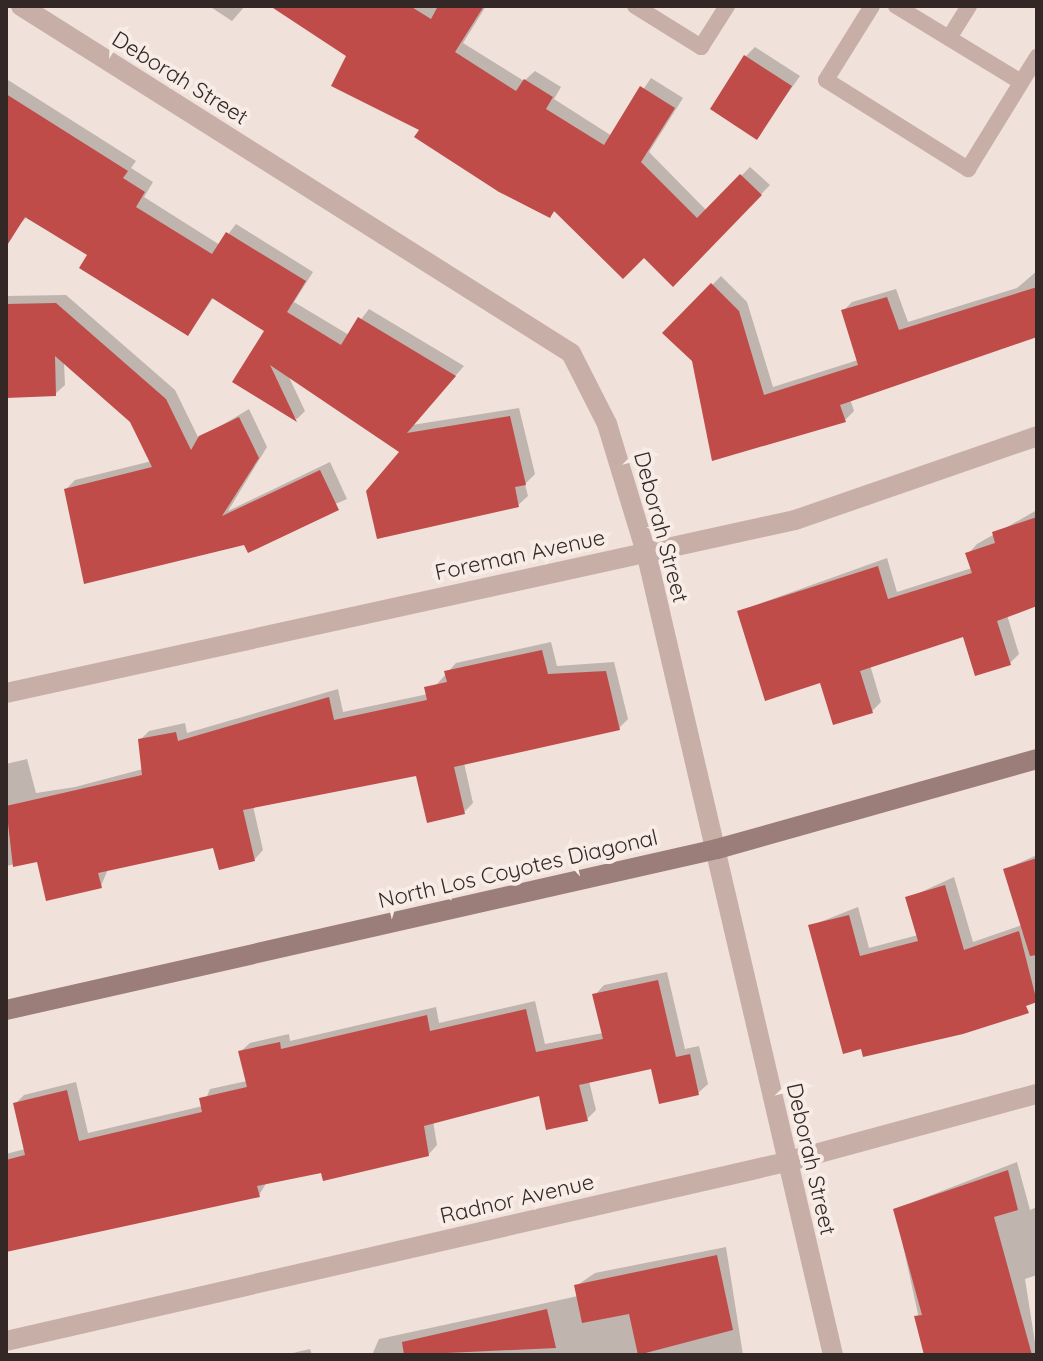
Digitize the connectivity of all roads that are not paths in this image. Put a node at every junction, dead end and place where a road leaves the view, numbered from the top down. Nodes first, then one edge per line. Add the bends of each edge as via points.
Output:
1 (21, 6) edge
2 (635, 6) edge
3 (727, 6) edge
4 (872, 6) edge
5 (896, 6) edge
6 (969, 6) edge
7 (949, 38) junction
8 (1037, 57) edge
9 (1021, 82) junction
10 (1037, 436) edge
11 (646, 552) junction
12 (6, 693) edge
13 (1037, 759) edge
14 (717, 849) junction
15 (6, 1010) edge
16 (1037, 1094) edge
17 (786, 1162) junction
18 (6, 1341) edge
19 (833, 1355) edge

1 - 11 street, Deborah Street via 571,353 607,424
2 - 3 lane via 701,47
4 - 9 lane via 826,80 968,169
5 - 7 lane
6 - 7 lane
7 - 9 lane
8 - 9 lane
10 - 11 street, Foreman Avenue via 795,520
11 - 12 street, Foreman Avenue
11 - 14 street, Deborah Street
13 - 14 main road, North Los Coyotes Diagonal
14 - 15 main road, North Los Coyotes Diagonal
14 - 17 street, Deborah Street
16 - 17 street, Radnor Avenue
17 - 18 street, Radnor Avenue
17 - 19 street, Deborah Street

